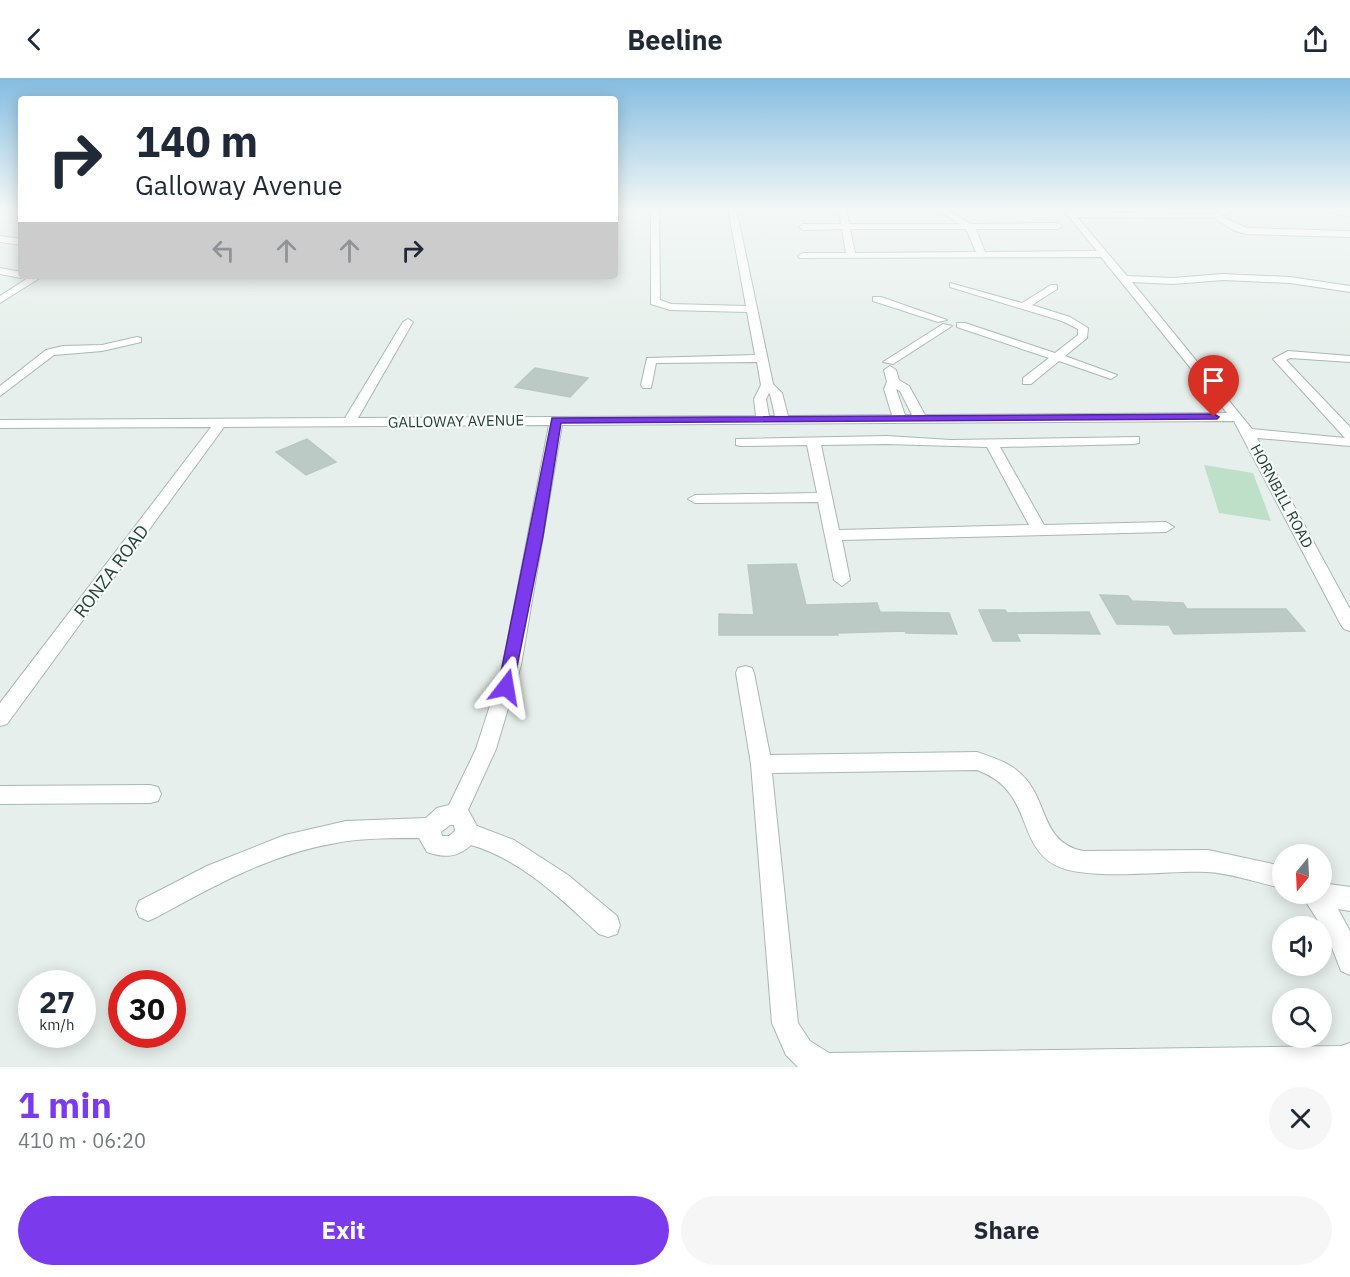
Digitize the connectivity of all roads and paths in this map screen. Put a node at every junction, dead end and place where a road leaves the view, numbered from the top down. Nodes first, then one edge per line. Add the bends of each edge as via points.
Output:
1 (655, 254) edge
2 (742, 254) edge
3 (1085, 254) edge
4 (1104, 254) edge
5 (851, 255) joint
6 (982, 255) joint
7 (803, 256) dead end
8 (0, 271) edge
9 (18, 274) edge
10 (30, 279) edge
11 (1125, 279) junction
12 (953, 285) dead end
13 (1054, 287) dead end
14 (1350, 289) edge
15 (877, 298) dead end
16 (0, 300) edge
17 (1024, 306) junction
18 (753, 309) junction
19 (408, 322) dead end
20 (944, 323) junction
21 (137, 340) dead end
22 (1055, 357) junction
23 (762, 358) junction
24 (1350, 359) edge
25 (890, 371) junction
26 (1111, 375) dead end
27 (1026, 381) dead end
28 (647, 385) dead end
29 (767, 385) junction
30 (0, 392) edge
31 (899, 417) junction
32 (920, 417) junction
33 (938, 417) junction
34 (1237, 417) junction
35 (763, 418) junction
36 (782, 418) junction
37 (556, 420) junction
38 (221, 422) junction
39 (349, 422) junction
40 (0, 424) edge
41 (1248, 434) junction
42 (1350, 435) edge
43 (813, 440) junction
44 (1134, 440) dead end
45 (741, 442) dead end
46 (1350, 442) edge
47 (991, 443) junction
48 (951, 444) junction
49 (825, 497) junction
50 (695, 498) dead end
51 (1166, 527) dead end
52 (1040, 531) junction
53 (833, 535) junction
54 (842, 580) dead end
55 (1350, 626) edge
56 (745, 673) dead end
57 (0, 718) edge
58 (761, 764) junction
59 (150, 794) dead end
60 (0, 795) edge
61 (460, 824) junction
62 (1272, 875) edge
63 (1332, 896) edge
64 (1350, 899) edge
65 (1322, 904) edge
66 (147, 909) dead end
67 (608, 925) dead end
68 (1343, 928) edge
69 (1350, 962) edge
70 (1350, 1057) edge

1 - 18 street via 655,302 670,307
2 - 18 street
3 - 6 street
4 - 11 street, HORNBILL ROAD
5 - 6 street
5 - 7 street
8 - 9 street
10 - 16 street
11 - 14 street via 1253,278
11 - 34 street, HORNBILL ROAD
12 - 17 street
13 - 17 street
15 - 20 street
17 - 22 street via 1083,328 1083,336
18 - 23 street
19 - 39 street
20 - 22 street via 954,319 961,325
20 - 25 street
21 - 30 street via 102,348 50,352
22 - 26 street
22 - 27 street
23 - 28 street via 651,360
23 - 29 street
24 - 42 street via 1288,354 1279,359
25 - 31 street via 890,389
25 - 32 street
29 - 35 street via 760,399
29 - 36 street via 776,393
31 - 32 street, GALLOWAY AVENUE
31 - 36 street, GALLOWAY AVENUE
32 - 33 street, GALLOWAY AVENUE
33 - 34 street, GALLOWAY AVENUE
33 - 48 street
34 - 41 street, HORNBILL ROAD
35 - 36 street, GALLOWAY AVENUE
35 - 37 street, GALLOWAY AVENUE
37 - 39 street, GALLOWAY AVENUE
37 - 61 street via 512,665
38 - 39 street, GALLOWAY AVENUE
38 - 40 street, GALLOWAY AVENUE
38 - 57 street, RONZA ROAD
41 - 46 street
41 - 55 street, HORNBILL ROAD
43 - 45 street
43 - 48 street
43 - 49 street
44 - 47 street
47 - 48 street
47 - 52 street
49 - 50 street
49 - 53 street
51 - 52 street
52 - 53 street
53 - 54 street
56 - 58 street
58 - 62 street via 992,764 1013,778 1047,847 1063,859 1208,861
58 - 70 street via 785,1023 803,1057 829,1067
59 - 60 street
61 - 66 street via 460,841 451,846 433,843 430,828 357,830 311,839 244,860
61 - 67 street via 530,861
63 - 64 street
65 - 68 street
68 - 69 street

